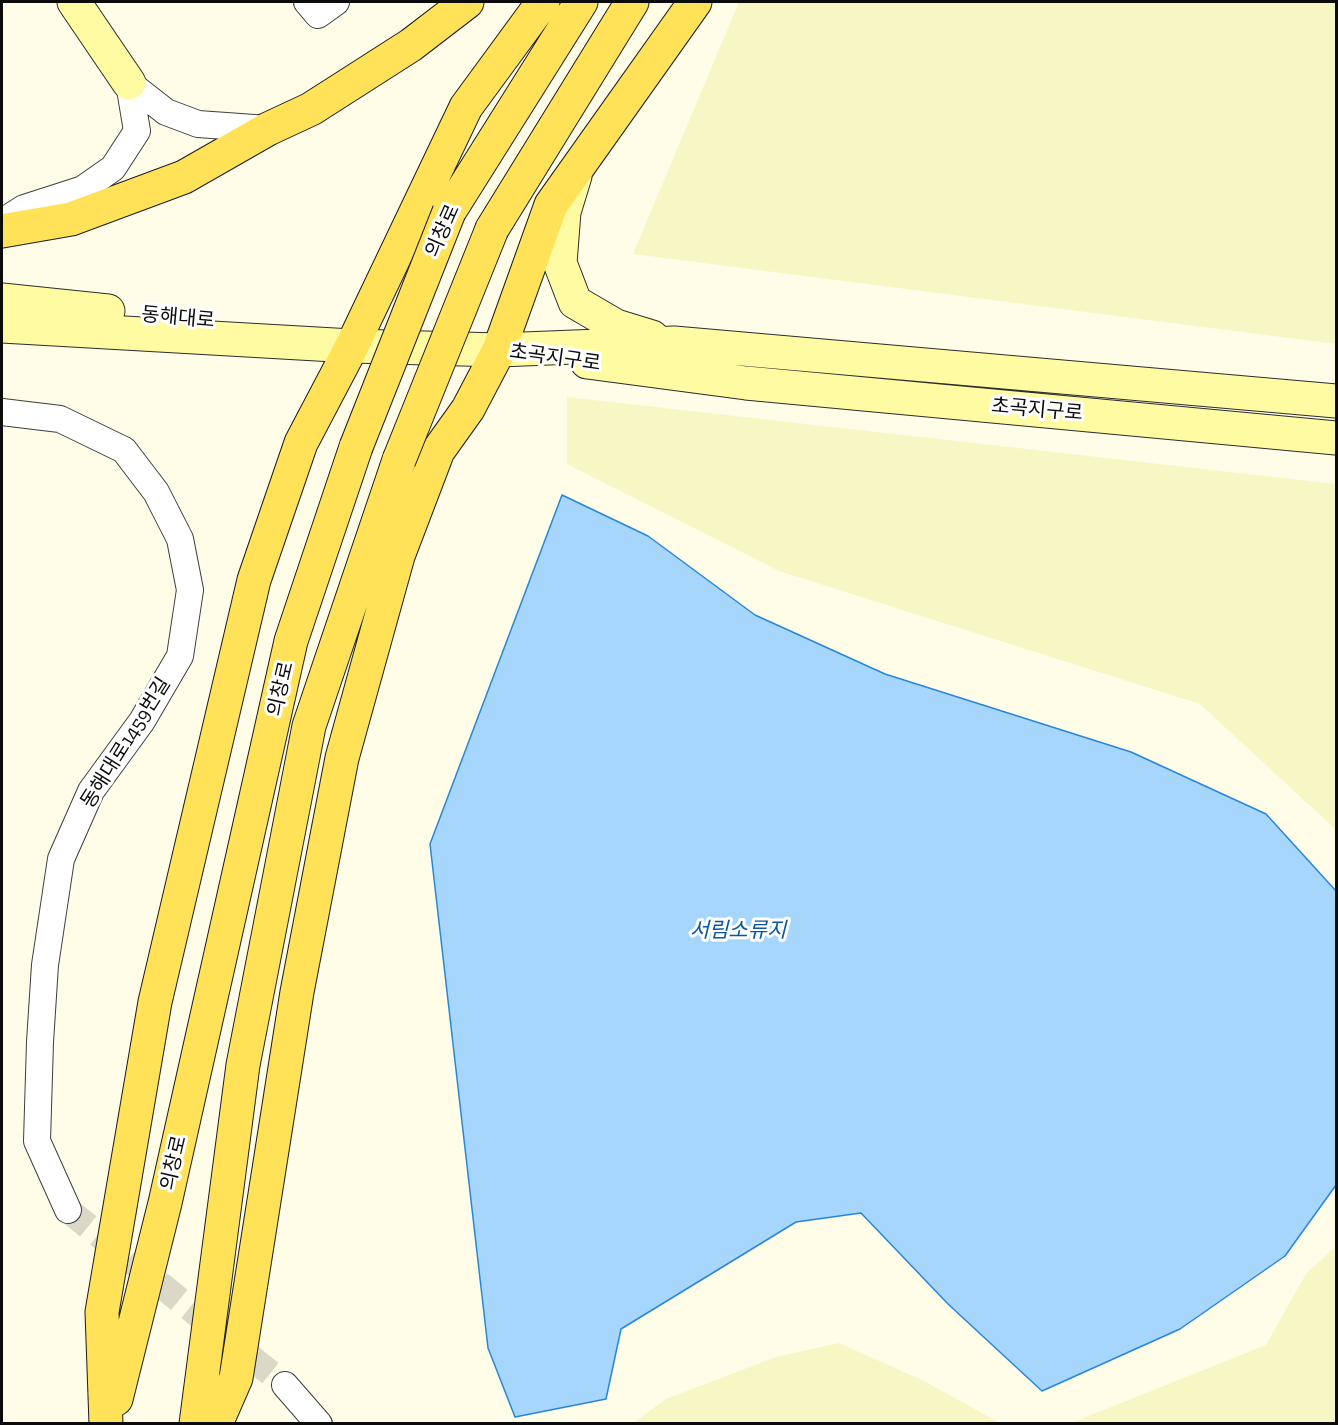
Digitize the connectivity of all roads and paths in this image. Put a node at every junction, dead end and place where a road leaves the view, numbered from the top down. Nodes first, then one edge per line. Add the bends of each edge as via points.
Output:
1 (75, 2) edge
2 (308, 2) edge
3 (336, 2) edge
4 (467, 2) edge
5 (543, 2) edge
6 (581, 2) edge
7 (632, 2) edge
8 (695, 2) edge
9 (129, 83) junction
10 (268, 129) junction
11 (577, 167) junction
12 (2, 222) edge
13 (2, 231) edge
14 (2, 300) edge
15 (2, 326) edge
16 (674, 343) junction
17 (352, 346) junction
18 (499, 350) junction
19 (1336, 401) edge
20 (2, 412) edge
21 (1336, 438) edge
22 (68, 1210) tunnel mouth
23 (285, 1385) tunnel mouth
24 (108, 1424) edge
25 (196, 1424) edge
26 (216, 1424) edge
27 (319, 1424) edge

1 - 9 street
2 - 3 street via 318,15
4 - 10 main road via 411,45 311,109
5 - 17 main road via 466,107
6 - 24 main road, 의창로, bridge via 449,212 356,447 291,641 165,1203
7 - 25 main road, 의창로, bridge via 492,228 399,460 309,726 243,1065
8 - 11 main road
9 - 10 street via 166,112 198,124
9 - 12 street via 137,131 113,168 83,189 24,208
10 - 13 main road via 184,177 71,219
11 - 16 street via 564,212 560,263 575,302 616,326
11 - 18 main road via 551,205
14 - 17 street, 동해대로 via 280,326
15 - 17 street, 동해대로
16 - 18 street, 초곡지구로
16 - 19 street, 초곡지구로
17 - 18 street, 동해대로
17 - 24 main road via 301,443 254,580 155,1002 102,1312
18 - 21 street, 초곡지구로 via 746,383
18 - 26 main road via 468,409 438,451 398,556 342,758 297,992 236,1378
20 - 22 street, 동해대로1459번길 via 60,419 124,450 156,492 180,539 190,590 180,656 142,721 91,791 61,860 45,965 37,1141
23 - 27 street

